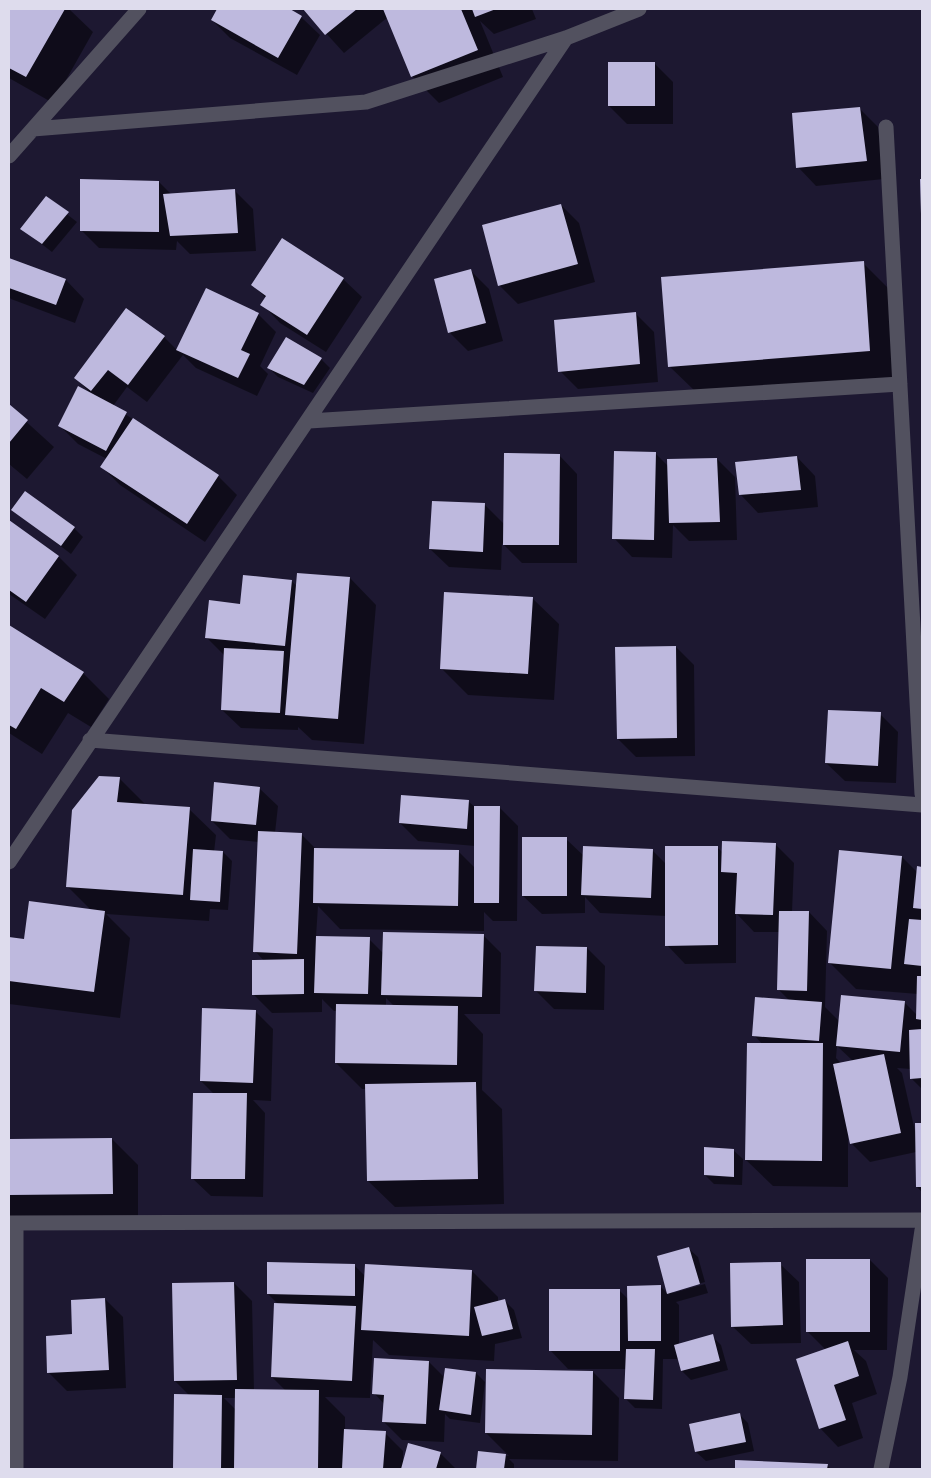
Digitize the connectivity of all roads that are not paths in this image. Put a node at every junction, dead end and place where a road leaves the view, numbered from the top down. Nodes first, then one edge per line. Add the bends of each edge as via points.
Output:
1 (139, 9) edge
2 (639, 9) edge
3 (566, 38) junction
4 (886, 126) dead end
5 (33, 129) junction
6 (9, 156) edge
7 (900, 384) junction
8 (309, 421) junction
9 (90, 740) junction
10 (922, 794) edge
11 (922, 805) edge
12 (9, 862) edge
13 (922, 1220) edge
14 (13, 1223) edge
15 (922, 1230) edge
16 (16, 1469) edge
17 (881, 1469) edge

1 - 5 street
2 - 3 street
3 - 5 street via 366,102
3 - 8 street
4 - 7 street
5 - 6 street
7 - 8 street
7 - 10 street
8 - 9 street
9 - 11 street
9 - 12 street
13 - 14 street
14 - 16 street
15 - 17 street via 900,1377

